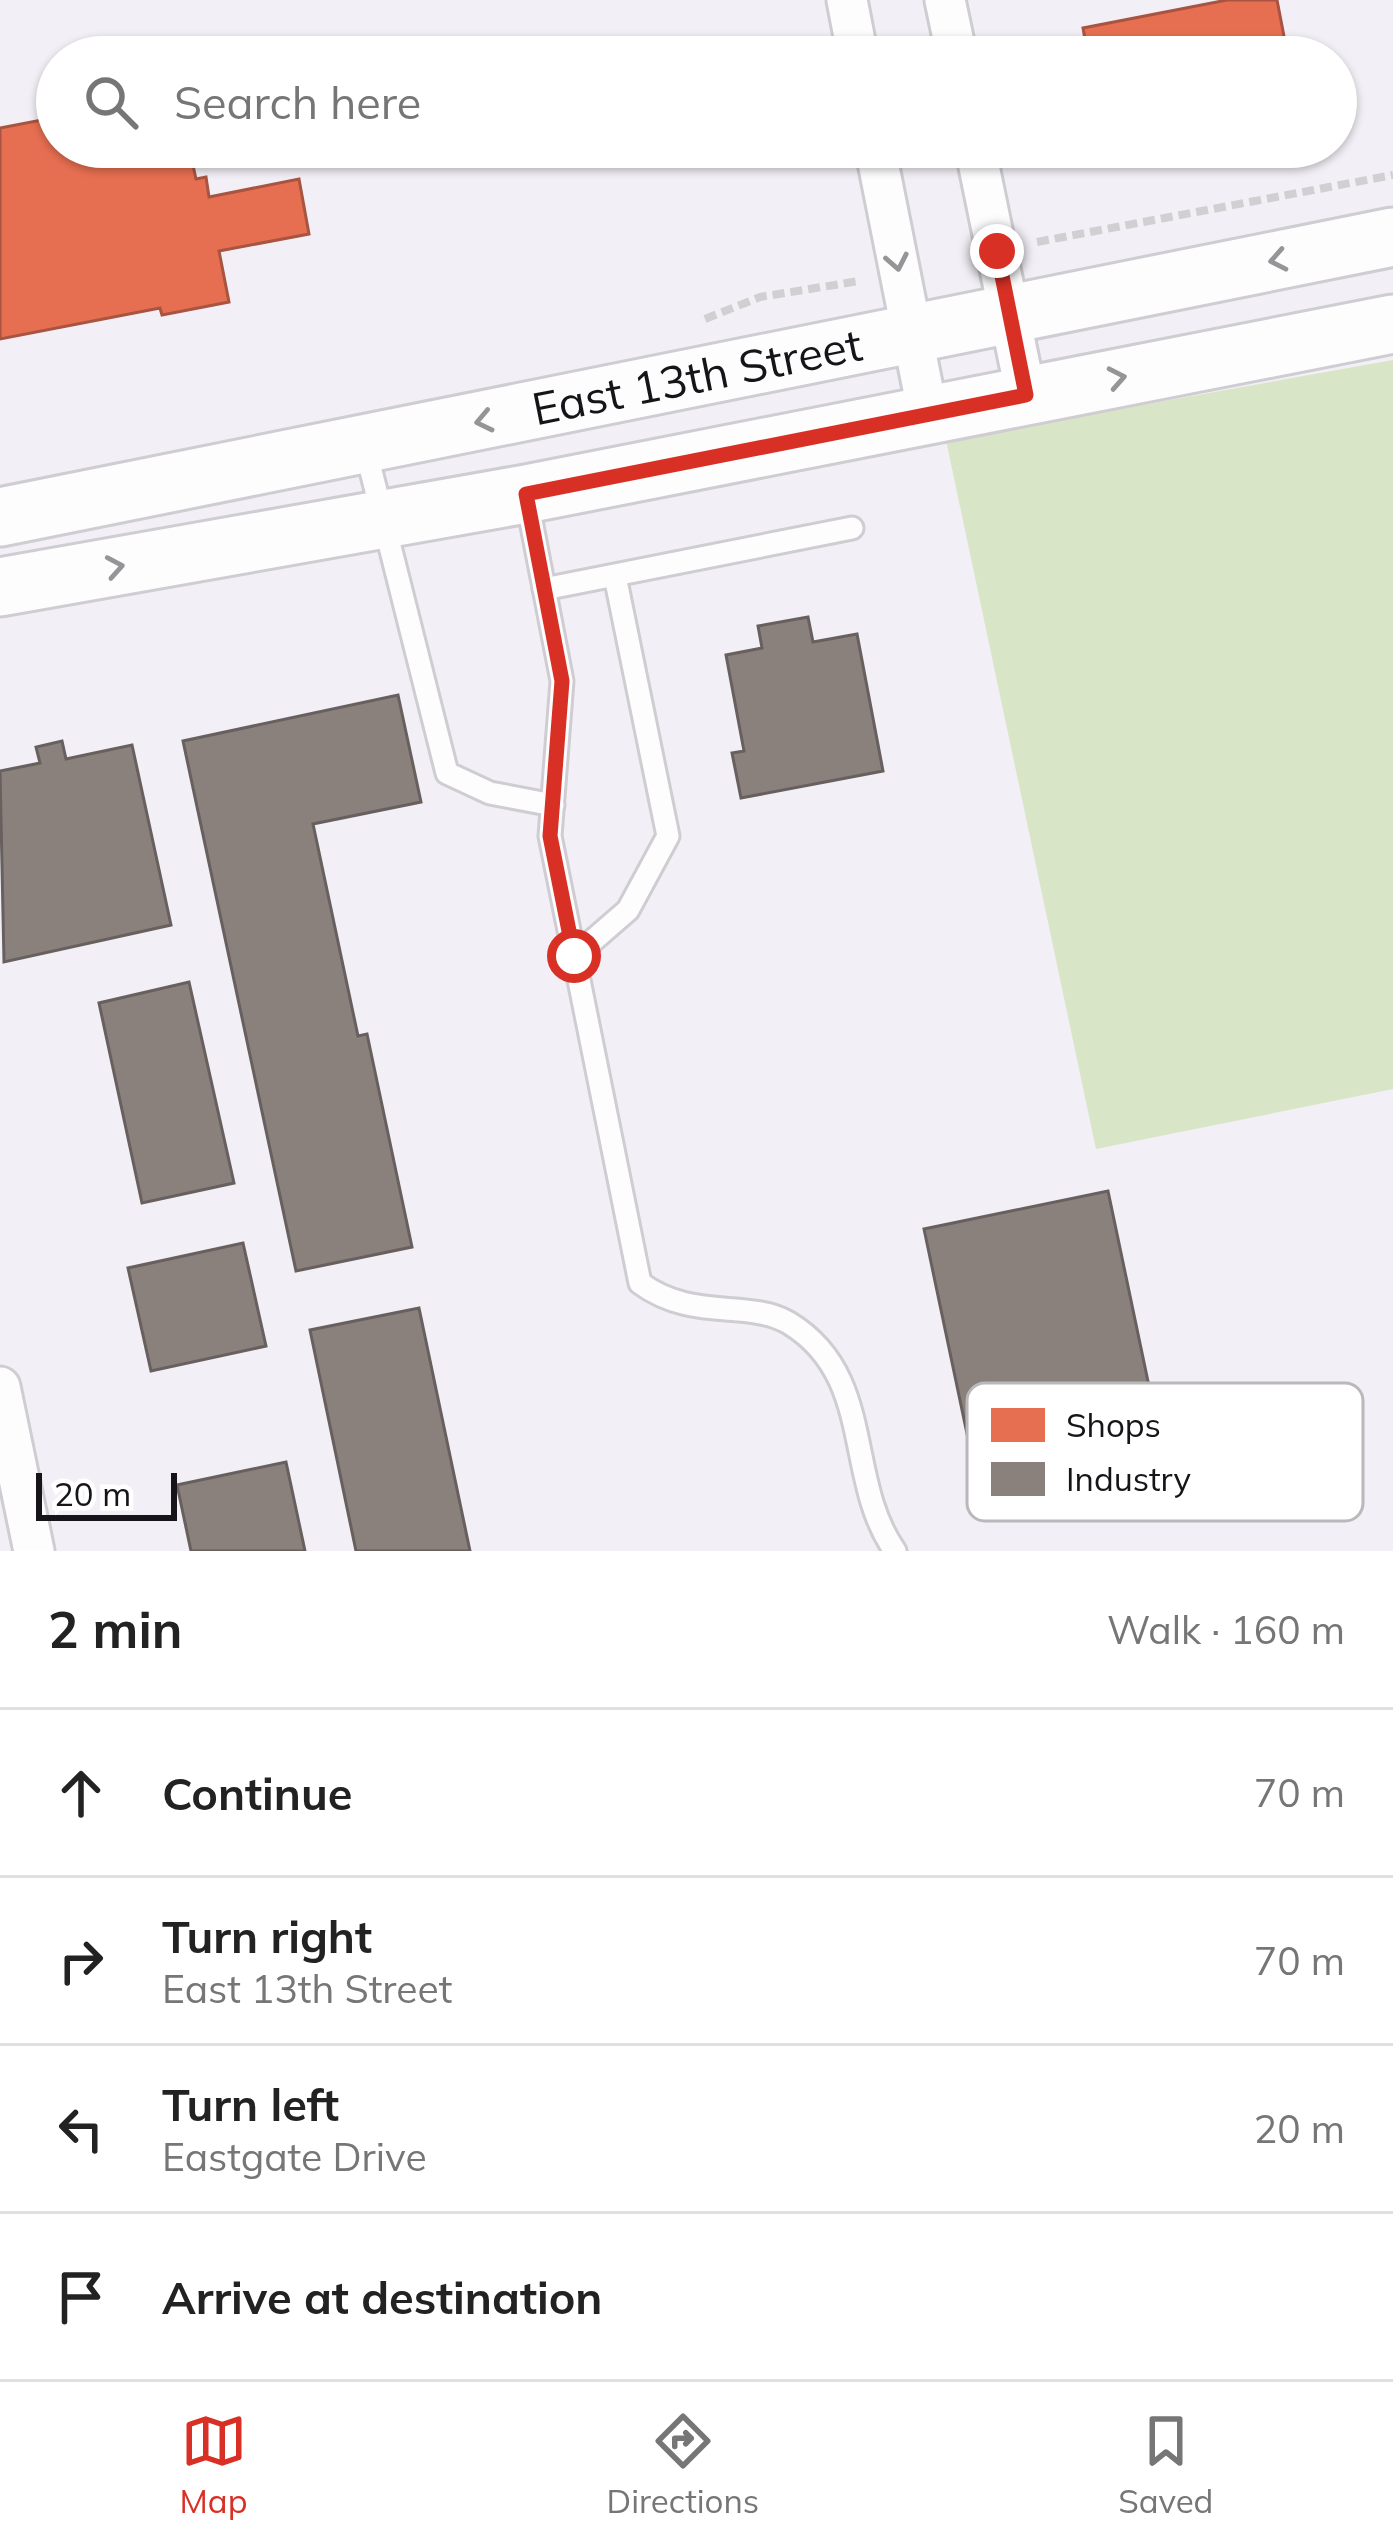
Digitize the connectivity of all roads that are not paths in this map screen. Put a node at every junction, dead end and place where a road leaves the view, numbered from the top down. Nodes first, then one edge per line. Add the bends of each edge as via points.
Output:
1 (847, 0) edge
2 (945, 0) edge
3 (854, 36) edge
4 (953, 36) edge
5 (879, 168) edge
6 (979, 168) edge
7 (1393, 237) edge
8 (1010, 314) junction
9 (1393, 324) edge
10 (910, 333) junction
11 (1026, 395) junction
12 (928, 414) junction
13 (365, 446) junction
14 (526, 494) junction
15 (0, 517) edge
16 (385, 520) junction
17 (852, 528) dead end
18 (615, 577) junction
19 (0, 587) edge
20 (544, 589) junction
21 (553, 805) junction
22 (574, 956) junction
23 (0, 1388) edge
24 (34, 1551) edge
25 (895, 1551) edge

1 - 3 street
2 - 4 street
5 -> 10 street
6 - 8 street
7 -> 8 main road, East 13th Street
8 - 10 main road, East 13th Street
8 - 11 street
11 -> 9 main road, East 13th Street
10 - 12 street
10 -> 13 main road, East 13th Street
11 - 12 main road, East 13th Street
12 - 14 main road, East 13th Street
13 - 15 main road, East 13th Street
13 - 16 lane
14 - 16 main road, East 13th Street
14 - 20 lane
19 -> 16 main road, East 13th Street
16 - 21 lane via 447,773 490,793
17 - 18 lane
18 - 20 lane
18 - 22 lane via 668,836 628,910
20 - 21 lane via 562,681
21 - 22 lane via 550,836
22 - 25 lane via 640,1283 667,1303 785,1320 830,1354 860,1437 877,1525
23 - 24 street

